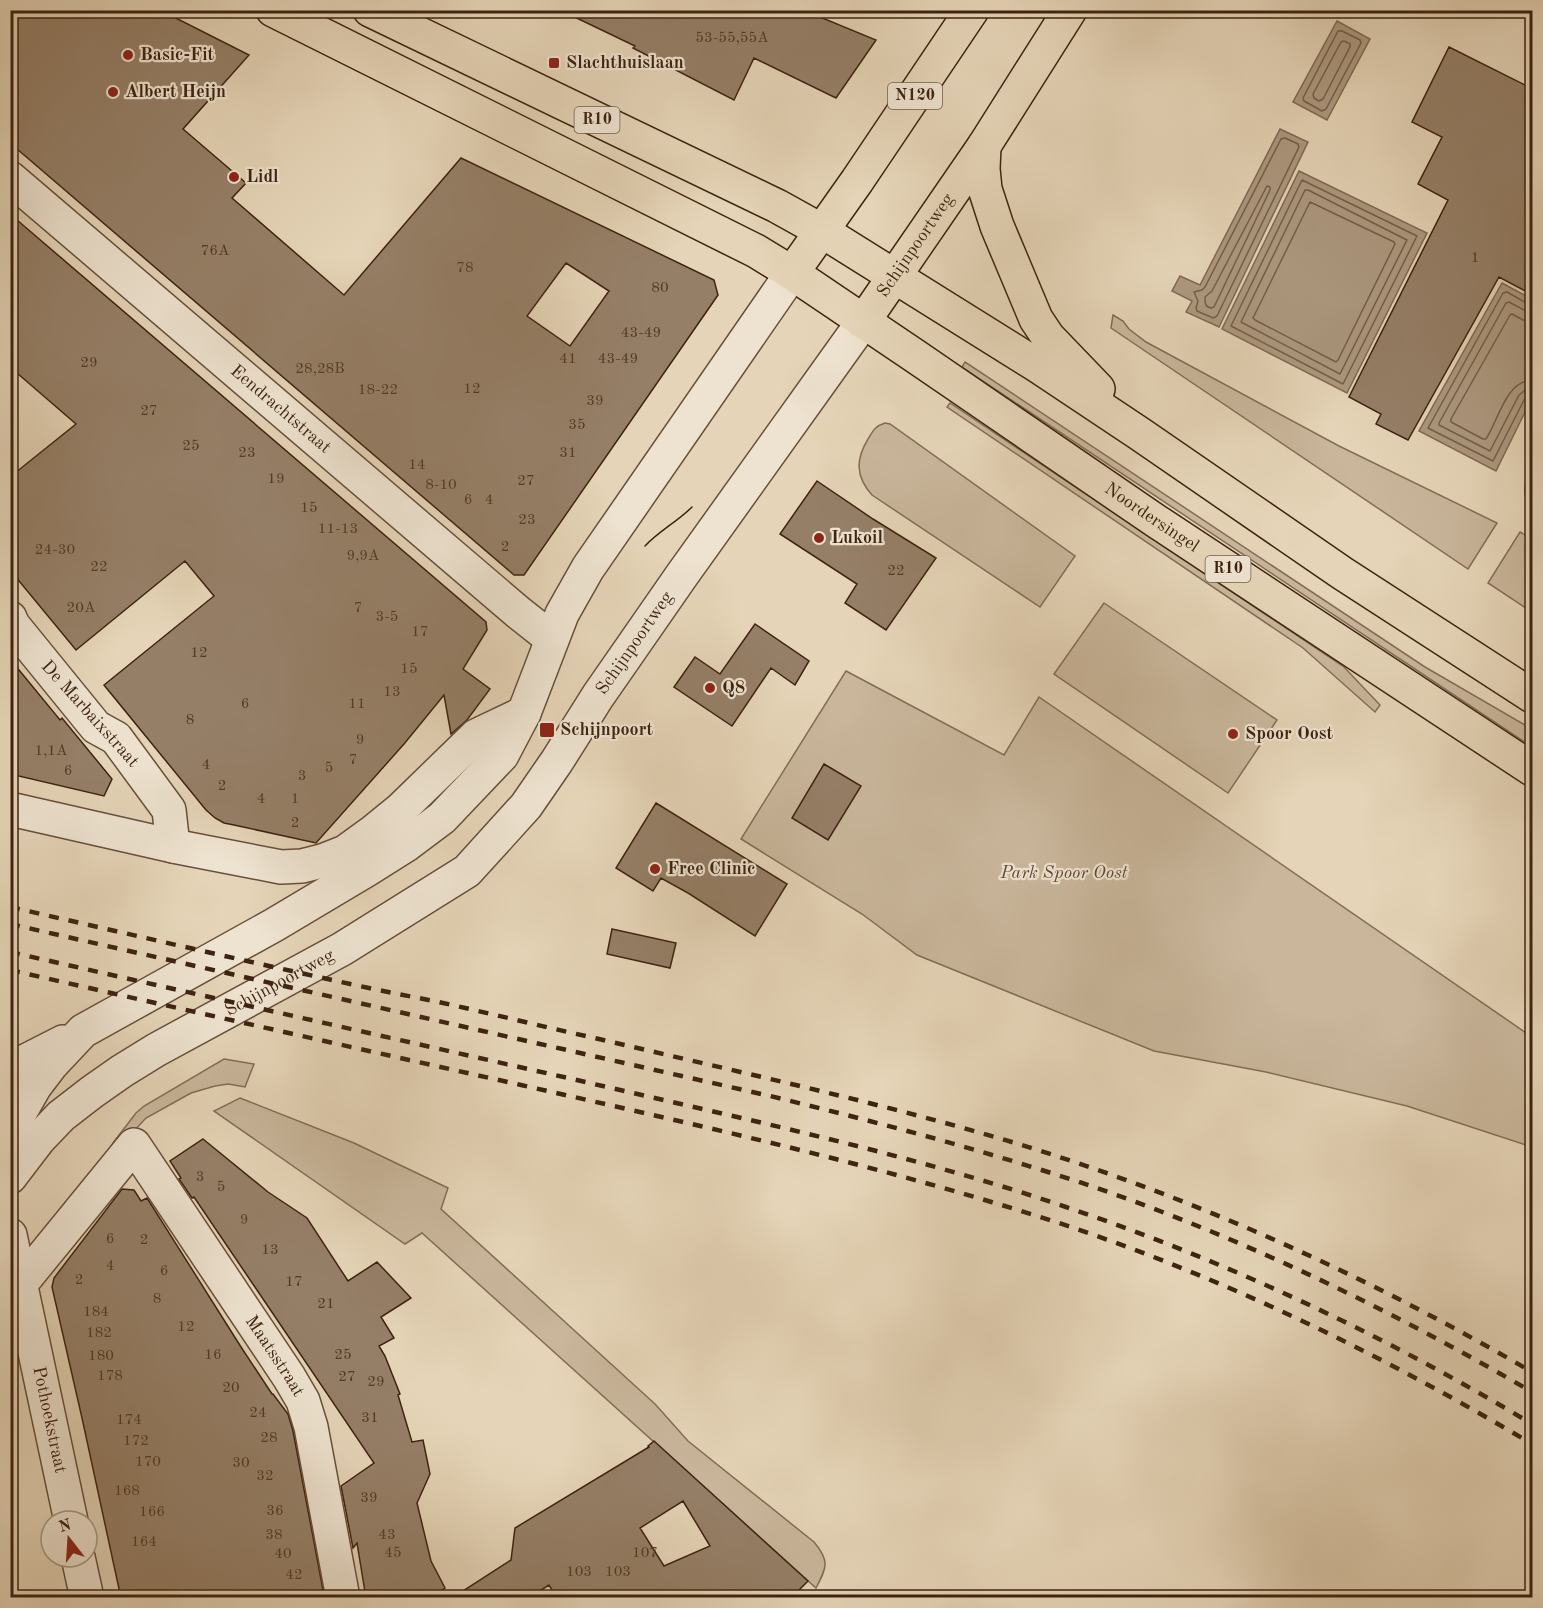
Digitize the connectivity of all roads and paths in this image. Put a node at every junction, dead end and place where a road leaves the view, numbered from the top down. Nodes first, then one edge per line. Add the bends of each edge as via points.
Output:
1 (273, 10) edge
2 (370, 10) edge
3 (972, 10) edge
4 (1070, 10) edge
5 (984, 146) junction
6 (10, 178) edge
7 (822, 231) junction
8 (792, 273) junction
9 (895, 276) junction
10 (863, 322) junction
11 (1140, 434) junction
12 (10, 618) edge
13 (552, 639) junction
14 (1533, 696) edge
15 (524, 713) junction
16 (1533, 769) edge
17 (10, 809) edge
18 (173, 846) junction
19 (83, 1031) junction
20 (10, 1069) edge
21 (10, 1135) edge
22 (10, 1177) edge
23 (10, 1235) edge
24 (16, 1291) edge
25 (67, 1509) edge
26 (81, 1569) edge
27 (87, 1598) edge
28 (343, 1598) edge

1 - 8 main road, R10
2 - 7 main road, R10
3 - 7 main road, N120
4 - 5 main road, Schijnpoortweg
5 - 9 main road, Schijnpoortweg
5 - 11 main road via 985,189 1036,319 1048,337
6 - 13 street, Eendrachtstraat
7 - 8 main road
7 - 9 main road, R10
8 - 10 main road, R10
8 - 13 street via 588,568
9 - 10 main road, Schijnpoortweg
9 - 11 main road, R10
10 - 16 main road, Noordersingel / R10
10 - 22 street, Schijnpoortweg via 682,574 526,806 467,871 342,950 123,1071 61,1116
11 - 14 main road, R10 via 1342,573
12 - 18 street, De Marbaixstraat via 96,727 116,738 169,810
13 - 15 street
15 - 18 street via 476,736 428,785 374,831 345,852 322,861 302,867 281,867
15 - 19 street via 502,755 442,818 406,845 283,920
17 - 18 street
19 - 20 street
19 - 21 street via 36,1086
23 - 24 street
24 - 25 street, Pothoekstraat
24 - 28 street, Maatsstraat via 134,1145 303,1401
26 - 27 street

